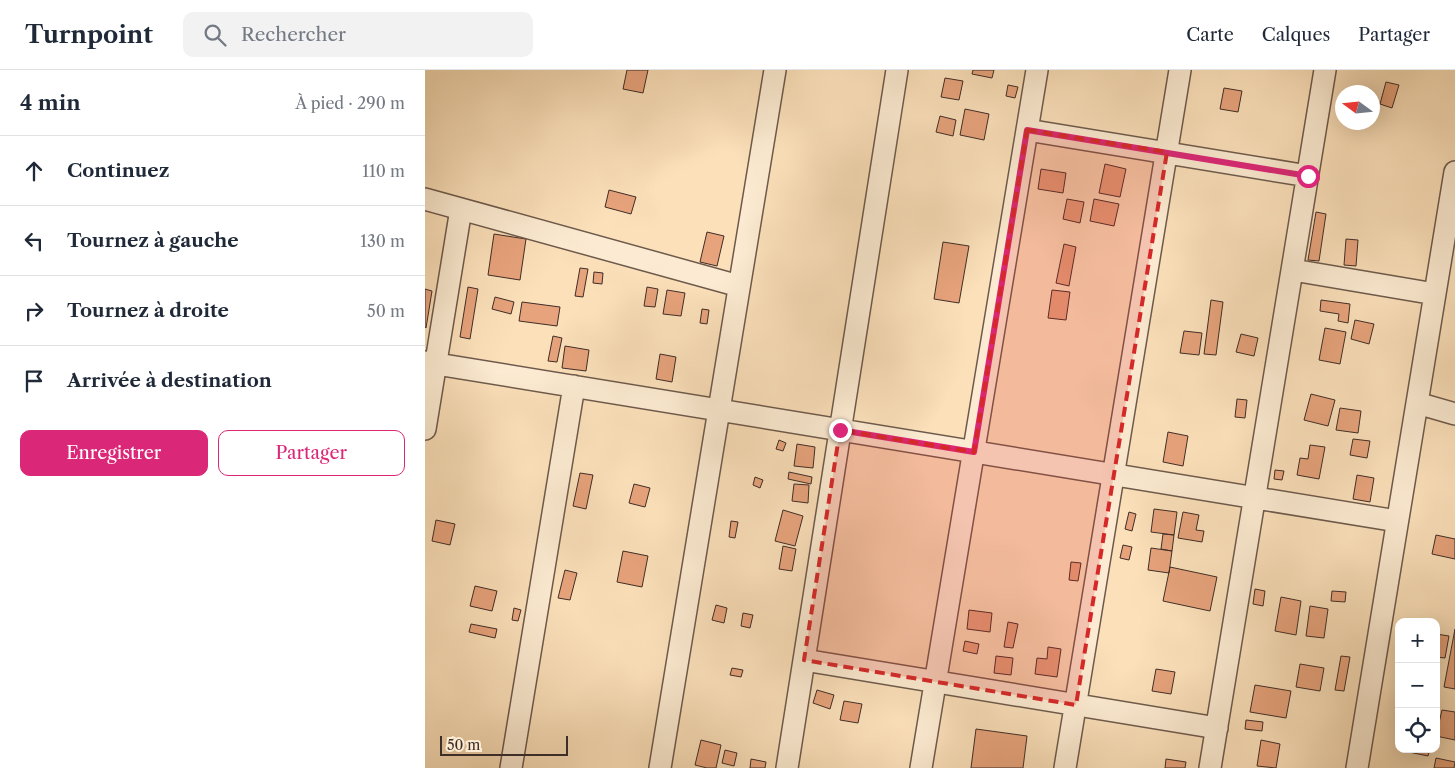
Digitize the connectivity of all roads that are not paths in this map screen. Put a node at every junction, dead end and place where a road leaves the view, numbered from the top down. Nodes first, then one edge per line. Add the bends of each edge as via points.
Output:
1 (775, 70) edge
2 (897, 70) edge
3 (1037, 70) edge
4 (1180, 70) edge
5 (1325, 70) edge
6 (1027, 130) junction
7 (1167, 152) junction
8 (1455, 172) edge
9 (1308, 176) junction
10 (425, 199) edge
11 (461, 209) junction
12 (1451, 222) edge
13 (1293, 270) junction
14 (739, 286) junction
15 (1435, 294) junction
16 (430, 363) edge
17 (574, 386) junction
18 (1417, 403) junction
19 (719, 410) junction
20 (1455, 414) edge
21 (425, 429) edge
22 (840, 430) junction
23 (974, 452) junction
24 (1113, 475) junction
25 (1255, 498) junction
26 (1397, 522) junction
27 (804, 660) junction
28 (936, 682) junction
29 (1075, 705) junction
30 (1217, 728) junction
31 (511, 768) edge
32 (660, 768) edge
33 (787, 768) edge
34 (921, 768) edge
35 (1065, 768) edge
36 (1210, 768) edge
37 (1357, 768) edge

1 - 14 street
2 - 22 street
3 - 6 street
4 - 7 street
5 - 9 street
6 - 7 street
6 - 23 street
7 - 9 street
7 - 24 street
8 - 12 street
9 - 13 street
10 - 11 street
11 - 14 street
11 - 16 street
12 - 15 street
13 - 15 street
13 - 25 street
14 - 19 street
15 - 18 street
16 - 17 street
16 - 21 street
17 - 19 street
17 - 31 street
18 - 20 street
18 - 26 street
19 - 22 street
19 - 32 street
22 - 23 street
22 - 27 street
23 - 24 street
23 - 28 street
24 - 25 street
24 - 29 street
25 - 26 street
25 - 30 street
26 - 37 street
27 - 28 street
27 - 33 street
28 - 29 street
28 - 34 street
29 - 30 street
29 - 35 street
30 - 36 street

